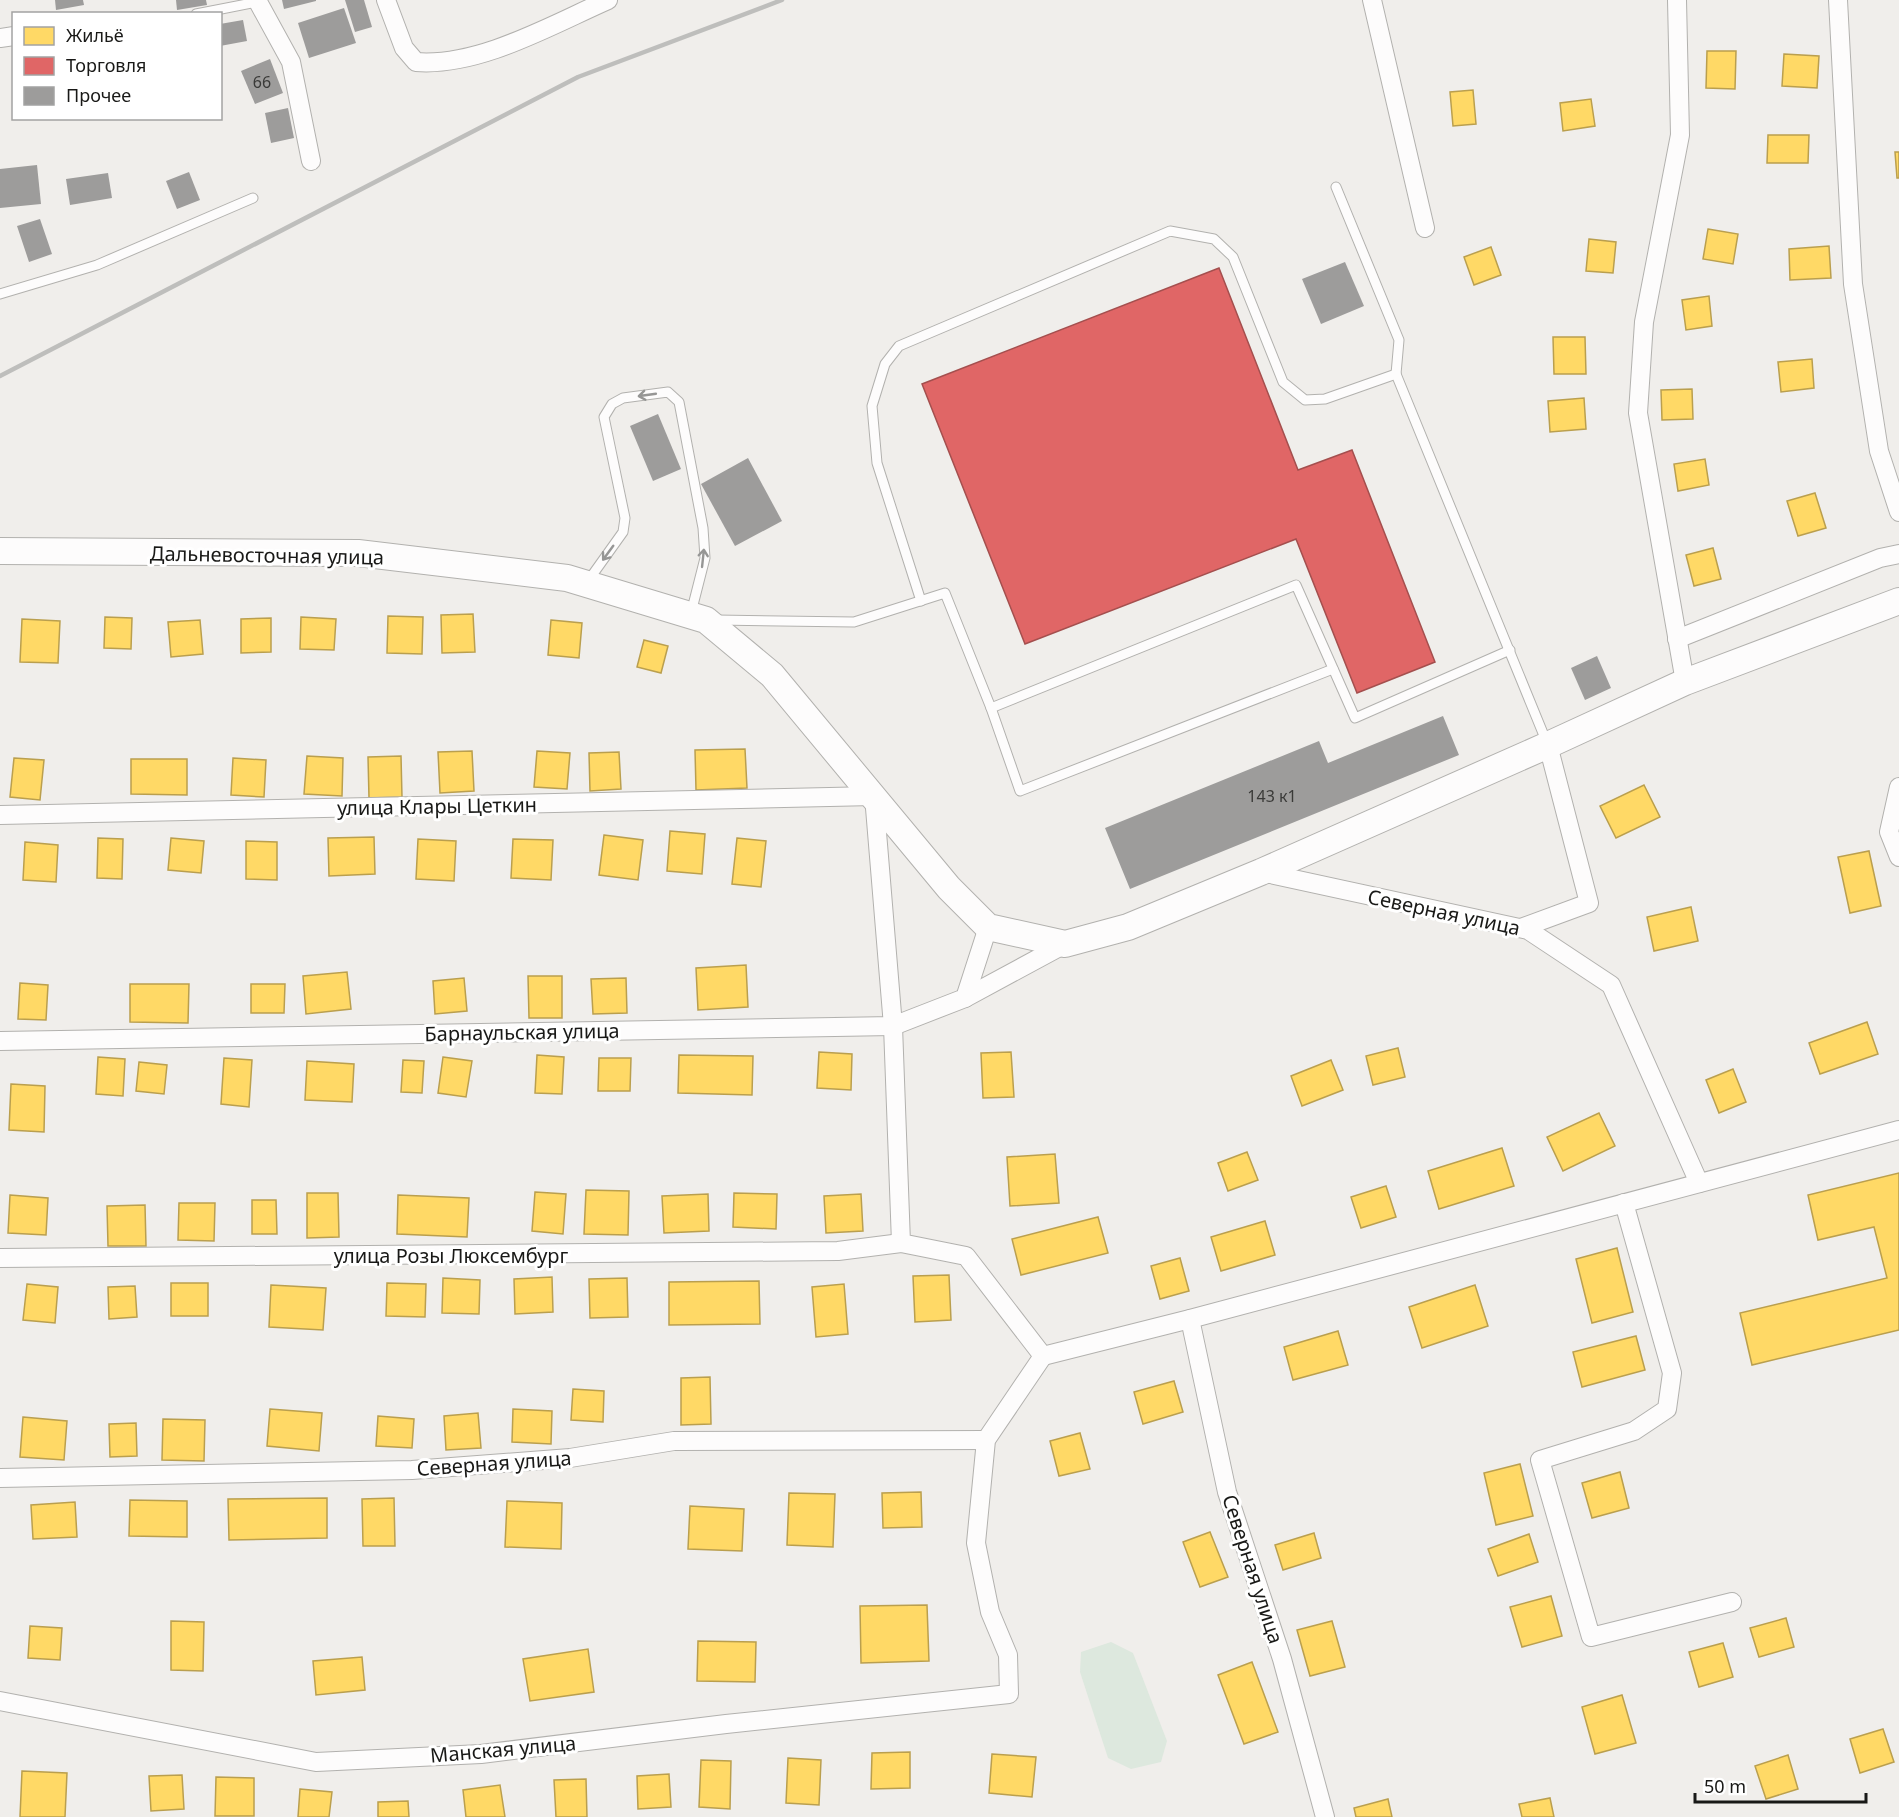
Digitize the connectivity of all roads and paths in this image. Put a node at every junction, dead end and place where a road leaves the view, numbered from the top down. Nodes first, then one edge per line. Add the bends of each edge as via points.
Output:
1 (386, 0) edge
2 (608, 0) edge
3 (1372, 0) edge
4 (1677, 0) edge
5 (1838, 0) edge
6 (257, 1) edge
7 (205, 12) edge
8 (311, 161) dead end
9 (1335, 187) dead end
10 (253, 198) dead end
11 (1425, 228) dead end
12 (0, 294) edge
13 (1396, 374) junction
14 (1899, 512) edge
15 (0, 552) edge
16 (1899, 554) edge
17 (586, 584) junction
18 (921, 601) junction
19 (1899, 601) edge
20 (698, 617) junction
21 (1677, 639) junction
22 (1510, 650) junction
23 (1333, 669) junction
24 (1685, 682) junction
25 (991, 708) junction
26 (1548, 746) junction
27 (1899, 787) edge
28 (874, 796) junction
29 (0, 815) edge
30 (1899, 857) edge
31 (1261, 872) junction
32 (988, 927) junction
33 (1521, 928) junction
34 (1065, 944) junction
35 (965, 998) junction
36 (893, 1026) junction
37 (0, 1041) edge
38 (1899, 1130) edge
39 (1699, 1183) junction
40 (1624, 1203) junction
41 (901, 1243) junction
42 (0, 1258) edge
43 (1190, 1319) junction
44 (1043, 1356) junction
45 (987, 1440) junction
46 (0, 1478) edge
47 (1731, 1602) dead end
48 (0, 1701) edge
49 (1325, 1817) edge

1 - 2 street via 404,48 416,63 434,64 496,50
3 - 11 street
4 - 21 street via 1680,135 1644,321 1638,413
5 - 14 street via 1852,284 1879,451
6 - 7 lane
6 - 8 street via 291,62
9 - 13 lane via 1400,340
10 - 12 lane via 97,265
13 - 18 lane via 1325,399 1305,400 1283,382 1233,257 1214,239 1170,231 899,346 885,364 872,406 877,463
13 - 22 lane
15 - 17 street, Дальневосточная улица via 358,553 567,578
16 - 21 street via 1880,558
17 - 20 street, Дальневосточная улица
20 -> 17 lane via 705,558 703,528 680,402 668,392 623,398 612,404 604,417 625,518 623,532
18 - 20 lane via 854,622
18 - 25 lane via 945,593
19 - 24 street
20 - 28 street via 772,675
21 - 24 street
22 - 23 lane via 1355,718
22 - 26 lane
23 - 25 lane via 1296,585
23 - 25 lane via 1020,792
24 - 26 street
26 - 31 street
26 - 33 street via 1589,903
27 - 30 street via 1889,832
28 - 29 street, улица Клары Цеткин
28 - 32 street via 949,888
28 - 36 street
31 - 33 street, Северная улица
31 - 34 street via 1128,927
32 - 34 street
32 - 35 street
33 - 39 street, Северная улица via 1611,985
34 - 35 street, Барнаульская улица
35 - 36 street, Барнаульская улица
36 - 37 street, Барнаульская улица
36 - 41 street
38 - 39 street
39 - 40 street
40 - 43 street
40 - 47 street via 1672,1374 1667,1409 1634,1431 1540,1460 1591,1637
41 - 42 street, улица Розы Люксембург via 838,1251
41 - 44 street, улица Розы Люксембург via 966,1256
43 - 44 street
43 - 49 street, Северная улица via 1227,1492 1282,1659
44 - 45 street
45 - 46 street, Северная улица via 674,1442 570,1458 412,1470
45 - 48 street, Манская улица via 976,1543 990,1612 1008,1655 1009,1694 481,1754 316,1762

